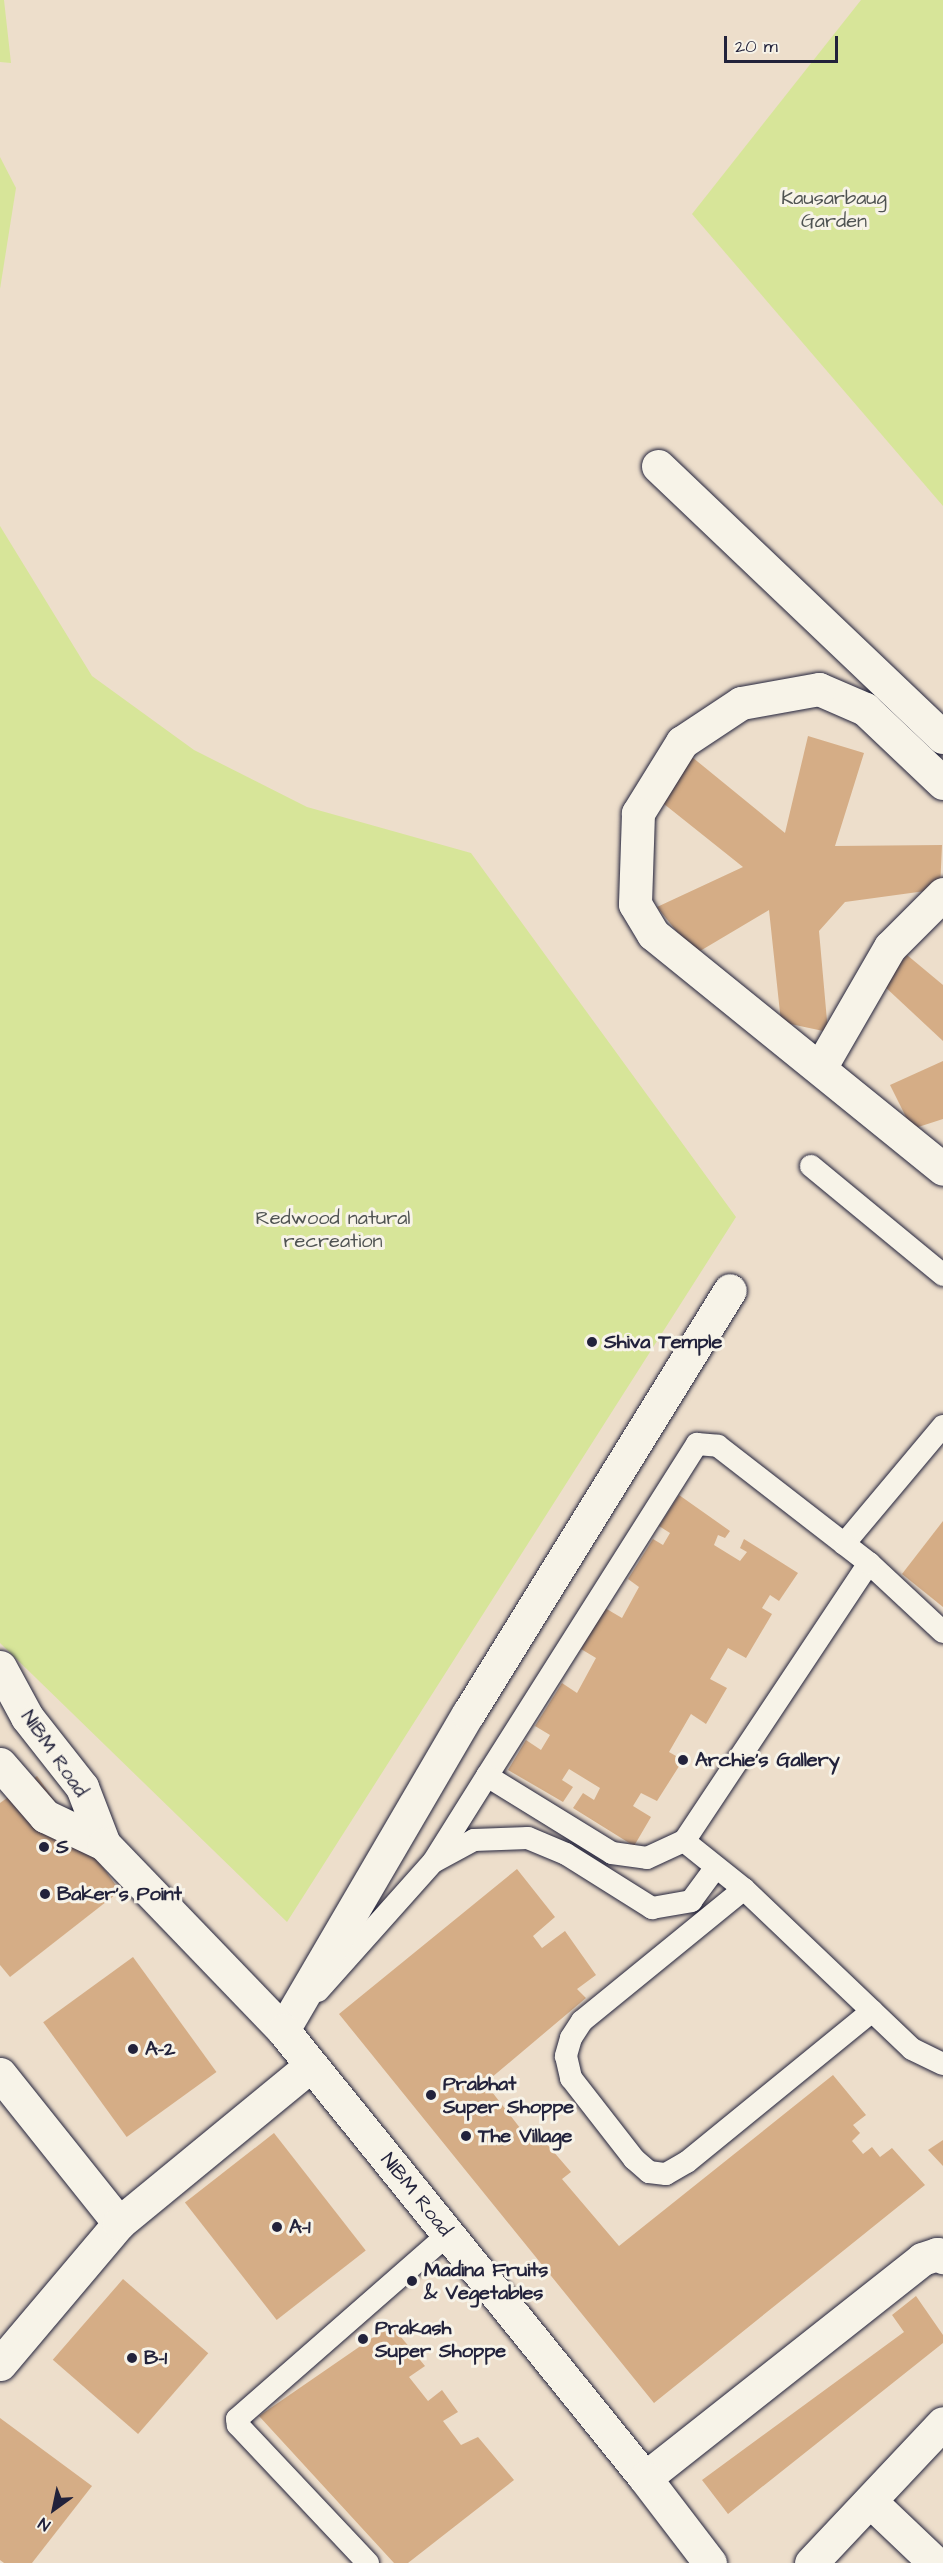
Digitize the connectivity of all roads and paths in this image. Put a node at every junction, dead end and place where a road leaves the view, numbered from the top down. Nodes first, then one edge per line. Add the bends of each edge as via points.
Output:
1 (658, 466) dead end
2 (943, 737) edge
3 (943, 783) edge
4 (943, 894) edge
5 (820, 1068) junction
6 (811, 1166) dead end
7 (943, 1169) edge
8 (943, 1275) edge
9 (730, 1290) dead end
10 (943, 1426) edge
11 (844, 1544) junction
12 (869, 1563) junction
13 (943, 1632) edge
14 (0, 1667) edge
15 (0, 1764) edge
16 (487, 1776) junction
17 (684, 1841) junction
18 (104, 1844) junction
19 (433, 1862) junction
20 (716, 1867) junction
21 (744, 1889) junction
22 (872, 2011) junction
23 (283, 2030) junction
24 (943, 2064) edge
25 (310, 2066) junction
26 (0, 2074) edge
27 (119, 2223) junction
28 (448, 2234) junction
29 (943, 2257) edge
30 (0, 2364) edge
31 (943, 2423) edge
32 (645, 2478) junction
33 (870, 2501) junction
34 (368, 2563) edge
35 (710, 2563) edge
36 (811, 2563) edge
37 (935, 2563) edge

1 - 2 street
3 - 5 street via 865,709 819,689 741,703 682,742 638,813 635,904 653,934
4 - 5 street via 890,947
5 - 7 street
6 - 8 lane
9 - 23 street via 468,1714
10 - 11 lane
11 - 12 lane
11 - 16 lane via 718,1446 697,1444
12 - 13 lane
12 - 17 lane
14 - 18 street, NIBM Road via 27,1717 82,1787
15 - 18 street, NIBM Road via 45,1816
16 - 17 lane via 612,1853 647,1858
16 - 19 lane
17 - 20 lane
18 - 23 street, NIBM Road
19 - 20 lane via 474,1840 528,1838 566,1854 652,1908 691,1901
19 - 23 lane
20 - 21 lane
21 - 22 lane
21 - 22 lane via 582,2021 572,2038 566,2056 571,2078 634,2159 649,2172 666,2174 687,2162
22 - 24 lane via 912,2049
23 - 25 street, NIBM Road
25 - 27 street
25 - 28 street, NIBM Road
26 - 27 street
27 - 30 street
28 - 32 street, NIBM Road
28 - 34 lane via 237,2419 238,2425
29 - 32 street via 937,2254 922,2259
31 - 33 street
32 - 35 street, NIBM Road
33 - 36 street
33 - 37 street

